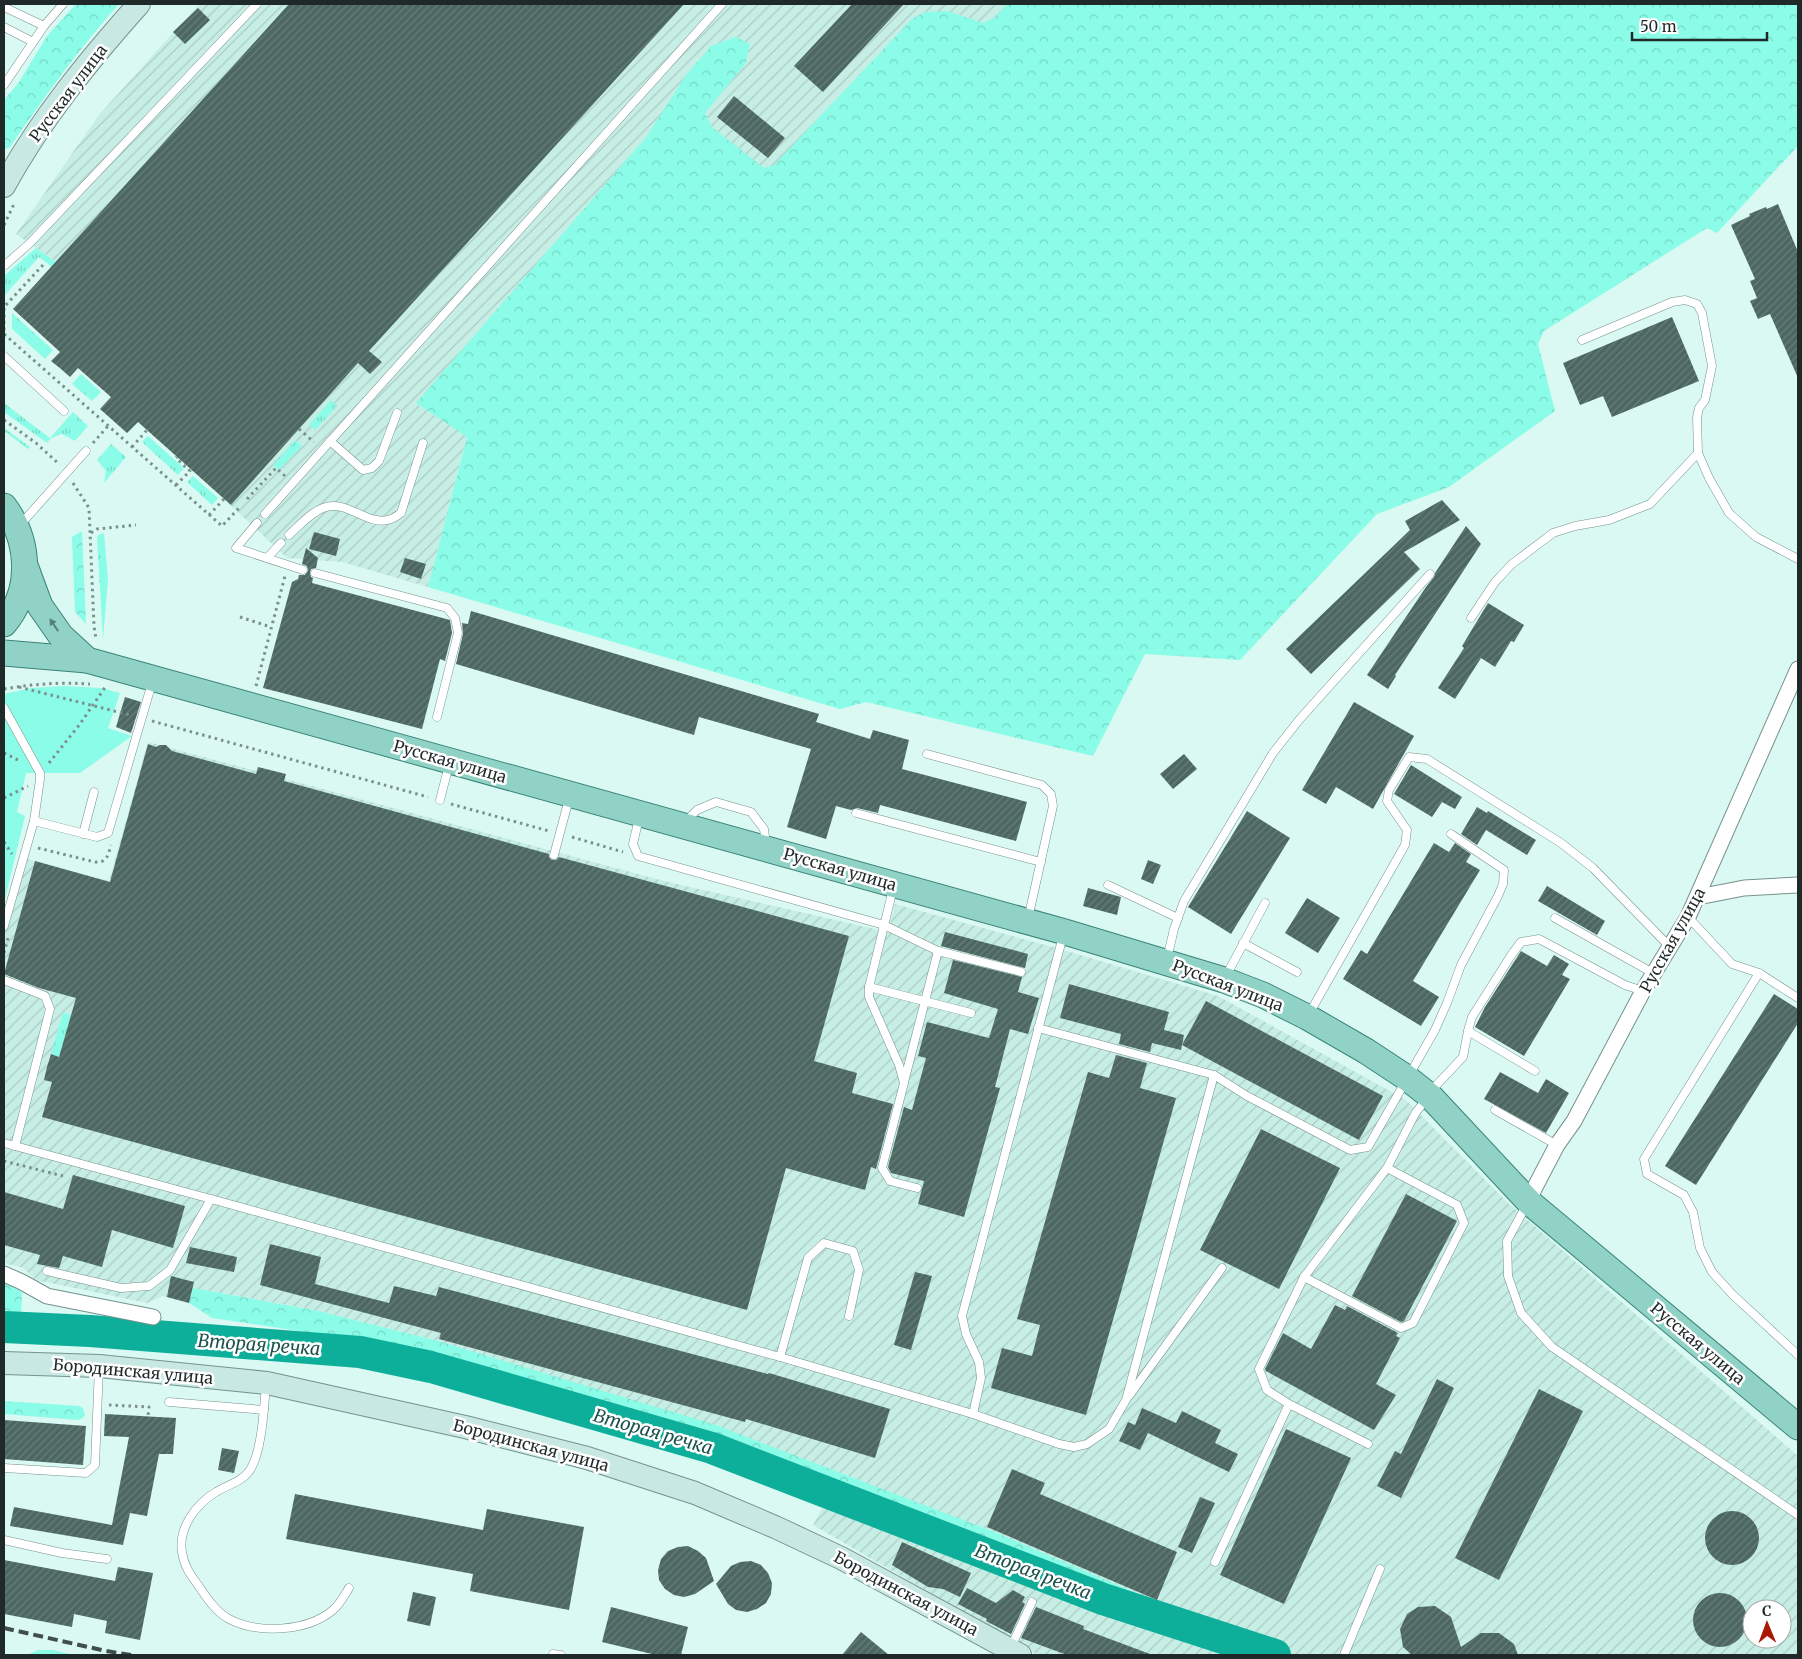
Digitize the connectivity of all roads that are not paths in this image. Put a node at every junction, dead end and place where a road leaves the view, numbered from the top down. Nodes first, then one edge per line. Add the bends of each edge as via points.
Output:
1 (63, 4) edge
2 (139, 4) edge
3 (257, 4) edge
4 (722, 4) edge
5 (4, 7) edge
6 (44, 26) junction
7 (4, 27) edge
8 (33, 42) junction
9 (4, 85) edge
10 (4, 186) edge
11 (4, 266) edge
12 (1582, 340) dead end
13 (4, 356) edge
14 (64, 411) dead end
15 (397, 413) dead end
16 (330, 441) junction
17 (423, 443) dead end
18 (86, 452) road end
19 (1698, 453) junction
20 (4, 506) edge
21 (265, 514) dead end
22 (257, 523) dead end
23 (17, 528) junction
24 (289, 534) dead end
25 (281, 543) dead end
26 (266, 558) junction
27 (1798, 559) edge
28 (26, 568) junction
29 (303, 570) dead end
30 (315, 573) dead end
31 (1430, 574) dead end
32 (1471, 618) dead end
33 (4, 624) edge
34 (4, 652) edge
35 (94, 653) junction
36 (1798, 669) edge
37 (153, 678) junction
38 (4, 708) edge
39 (437, 717) dead end
40 (927, 754) dead end
41 (450, 761) junction
42 (94, 792) dead end
43 (570, 794) junction
44 (440, 800) road end
45 (856, 813) dead end
46 (640, 814) junction
47 (34, 821) junction
48 (83, 834) junction
49 (1451, 834) dead end
50 (554, 855) dead end
51 (1041, 862) junction
52 (894, 884) junction
53 (1108, 885) dead end
54 (1798, 885) edge
55 (1698, 897) junction
56 (1265, 903) dead end
57 (5, 916) edge
58 (1688, 917) junction
59 (1178, 918) junction
60 (1555, 918) dead end
61 (1027, 921) junction
62 (884, 925) junction
63 (4, 926) edge
64 (1065, 932) junction
65 (1243, 944) junction
66 (1669, 946) junction
67 (938, 951) junction
68 (1166, 961) junction
69 (1021, 972) dead end
70 (1297, 972) dead end
71 (1653, 973) junction
72 (1759, 973) junction
73 (4, 980) edge
74 (1224, 980) junction
75 (869, 987) junction
76 (1643, 991) junction
77 (1798, 998) edge
78 (925, 1002) junction
79 (971, 1013) dead end
80 (1307, 1017) junction
81 (1038, 1028) junction
82 (1468, 1031) junction
83 (1535, 1071) dead end
84 (1214, 1075) junction
85 (1407, 1078) junction
86 (904, 1083) junction
87 (1429, 1095) junction
88 (1495, 1110) dead end
89 (4, 1143) edge
90 (1557, 1145) junction
91 (15, 1146) junction
92 (1387, 1168) junction
93 (917, 1188) dead end
94 (211, 1199) junction
95 (1529, 1202) junction
96 (1222, 1268) dead end
97 (46, 1271) dead end
98 (4, 1274) edge
99 (1304, 1277) junction
100 (849, 1316) dead end
101 (153, 1317) dead end
102 (1798, 1355) edge
103 (780, 1357) junction
104 (4, 1363) edge
105 (99, 1366) junction
106 (267, 1383) junction
107 (1126, 1400) junction
108 (169, 1402) dead end
109 (1289, 1404) junction
110 (264, 1410) junction
111 (973, 1414) junction
112 (1798, 1426) edge
113 (1368, 1444) dead end
114 (4, 1468) edge
115 (1798, 1515) edge
116 (4, 1540) edge
117 (107, 1559) dead end
118 (1214, 1562) dead end
119 (1380, 1569) dead end
120 (349, 1588) dead end
121 (1032, 1602) dead end
122 (1015, 1652) edge
123 (1344, 1655) edge

1 - 6 lane
2 - 10 main road, Русская улица via 44,120
3 - 11 lane via 30,243
4 - 16 lane
5 - 6 lane
6 - 8 lane
7 - 8 lane
8 - 9 lane
12 - 19 lane via 1672,302 1685,300 1697,304 1702,313 1712,366 1705,400 1697,417
13 - 14 lane
15 - 16 lane via 379,461 372,468 363,470
16 - 21 lane
17 - 24 lane via 401,513 390,520 376,520 344,506 325,506
18 - 23 lane
19 - 27 lane via 1729,513 1756,537
19 - 32 lane via 1650,504 1609,520 1553,533 1512,564 1495,582
20 - 23 main road, Русская улица
22 - 26 lane via 236,548
23 - 28 main road, Русская улица
25 - 26 lane
26 - 29 lane
28 - 33 main road via 13,613
35 -> 28 main road, Русская улица via 61,636 40,606
30 - 39 lane via 447,608 455,618 458,633
31 - 59 lane via 1273,752 1184,901
34 - 35 main road, Русская улица
35 - 37 main road, Русская улица
36 - 55 street, Русская улица
37 - 41 main road, Русская улица
37 - 48 lane via 108,833 97,837
38 - 47 lane via 40,776
40 - 51 lane via 1042,784 1051,794 1053,806
41 - 43 main road, Русская улица
41 - 44 lane
42 - 48 lane
43 - 46 main road, Русская улица
43 - 50 lane
45 - 51 lane
46 - 52 main road, Русская улица
46 - 62 lane via 633,844 638,856
47 - 48 lane
47 - 57 lane
49 - 85 lane via 1504,870 1503,884 1461,965 1435,1030
51 - 61 lane
52 - 61 main road, Русская улица
52 - 62 lane
53 - 59 lane
54 - 55 street via 1744,888
55 - 58 street, Русская улица
56 - 65 lane
57 - 63 lane
58 - 66 street, Русская улица
58 - 72 lane via 1732,964
59 - 68 lane
60 - 71 lane
61 - 64 main road, Русская улица
62 - 67 lane
62 - 75 lane
64 - 68 main road, Русская улица
64 - 81 lane
65 - 70 lane
65 - 74 lane
66 - 71 street, Русская улица
66 - 80 lane via 1593,868 1561,843 1427,759 1409,757 1389,790 1387,801 1407,830 1405,845
67 - 69 lane
67 - 78 lane
68 - 74 main road, Русская улица
71 - 76 street, Русская улица
72 - 77 lane
72 - 102 lane via 1644,1159 1647,1174 1684,1195 1693,1212 1700,1248 1712,1272
73 - 91 lane via 45,996 50,1009
74 - 80 main road, Русская улица
75 - 78 lane
75 - 86 lane via 869,997
76 - 82 lane via 1625,985 1539,939 1521,942 1472,1017
76 - 90 street, Русская улица via 1574,1121
78 - 79 lane
78 - 86 lane
80 - 85 main road, Русская улица
81 - 84 lane
81 - 111 lane via 962,1316 979,1362 981,1378
82 - 83 lane
82 - 87 lane via 1463,1057
84 - 85 lane via 1350,1150 1368,1147
84 - 107 lane
85 - 87 main road, Русская улица
86 - 93 lane via 882,1168 890,1181
87 - 92 lane via 1416,1112
87 - 95 main road, Русская улица
88 - 90 lane
89 - 91 lane
90 - 95 street, Русская улица
91 - 94 lane
92 - 99 lane
92 - 99 lane via 1457,1205 1464,1224 1413,1323 1401,1328
94 - 97 lane via 170,1270 149,1286 121,1288
94 - 103 lane
95 - 112 main road, Русская улица
95 - 115 lane via 1507,1241 1508,1276 1521,1313 1552,1347
96 - 107 lane
98 - 101 street via 47,1296
99 - 109 lane via 1259,1369 1267,1390
100 - 103 lane via 859,1270 853,1251 824,1243 808,1258
103 - 111 lane
104 - 105 main road, Бородинская улица
105 - 106 main road, Бородинская улица
105 - 114 lane via 95,1465 91,1470 86,1473
106 - 110 lane
106 - 122 main road, Бородинская улица via 587,1458 695,1493 841,1558
107 - 111 lane via 1109,1429 1087,1444 1074,1446 1059,1444
108 - 110 lane
109 - 113 lane
109 - 118 lane
110 - 120 lane via 251,1470 245,1477 216,1492 190,1517 183,1535 186,1568 210,1602 228,1618 253,1626 289,1629 313,1621 332,1611
116 - 117 lane
119 - 123 lane
121 - 122 lane

